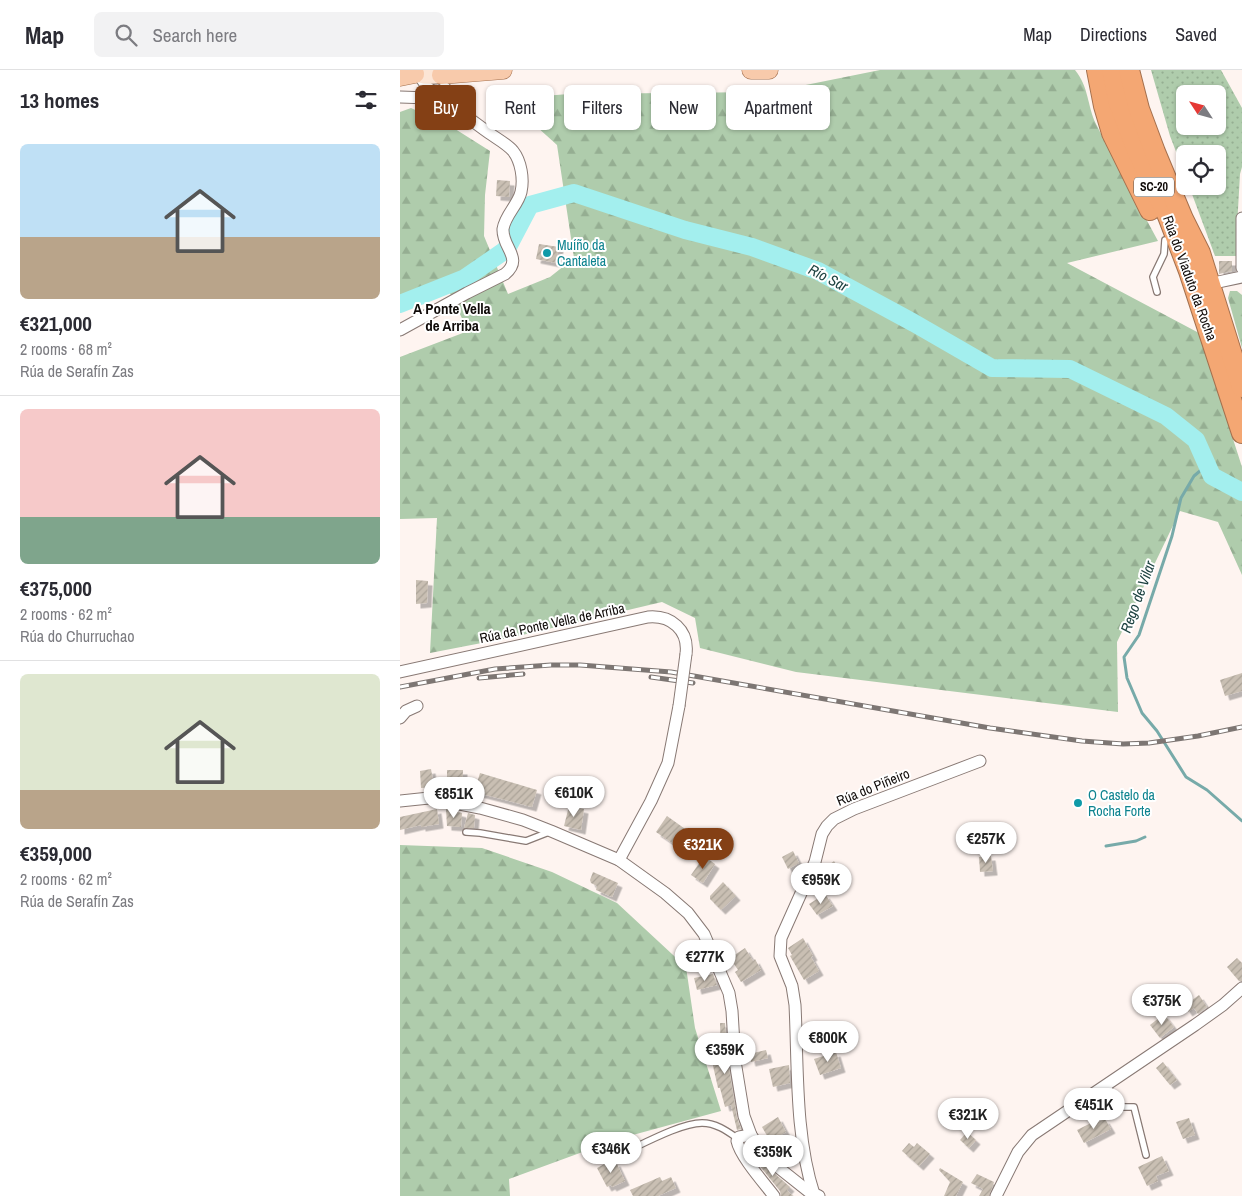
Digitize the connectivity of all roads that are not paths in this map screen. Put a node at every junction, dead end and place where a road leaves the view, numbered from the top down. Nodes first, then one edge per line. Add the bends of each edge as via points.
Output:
1 (503, 70) edge
2 (751, 70) edge
3 (769, 70) edge
4 (1084, 70) edge
5 (1097, 70) edge
6 (1112, 70) edge
7 (1129, 70) edge
8 (1143, 70) edge
9 (411, 74) edge
10 (447, 79) edge
11 (400, 97) edge
12 (1104, 106) junction
13 (1242, 218) edge
14 (1165, 240) junction
15 (1200, 253) junction
16 (1242, 268) edge
17 (1242, 277) edge
18 (1209, 284) junction
19 (1157, 292) dead end
20 (1201, 304) junction
21 (1216, 328) junction
22 (400, 330) edge
23 (1242, 387) edge
24 (1242, 433) edge
25 (400, 672) edge
26 (416, 706) dead end
27 (400, 718) edge
28 (980, 761) dead end
29 (400, 801) edge
30 (552, 831) junction
31 (466, 832) dead end
32 (619, 860) junction
33 (1242, 988) edge
34 (1107, 1084) junction
35 (750, 1136) junction
36 (737, 1138) junction
37 (623, 1153) dead end
38 (1146, 1155) dead end
39 (1000, 1193) edge
40 (816, 1195) edge
41 (774, 1196) edge

1 - 10 main road
2 - 3 main road
4 - 12 highway
5 - 12 highway
6 - 20 highway, Rúa do Viaduto da Rocha / SC-20 via 1119,103 1168,216
7 - 15 highway, Rúa do Viaduto da Rocha / SC-20 via 1155,152
8 - 15 highway via 1152,110 1197,224
9 - 10 street
10 - 11 street via 429,98
10 - 22 street via 451,105 512,150 516,157 522,191 504,227 504,238 513,265 505,274
12 - 14 highway via 1119,148
13 - 16 street
14 - 19 lane via 1164,254 1153,277
14 - 20 highway
15 - 18 highway, Rúa do Viaduto da Rocha / SC-20
17 - 18 street
18 - 21 highway, Rúa do Viaduto da Rocha / SC-20
20 - 21 highway, Rúa do Viaduto da Rocha / SC-20
21 - 23 highway, Rúa do Viaduto da Rocha / SC-20
21 - 24 highway, Rúa do Viaduto da Rocha / SC-20
25 - 32 street, Rúa da Ponte Vella de Arriba, bridge via 643,618 657,616 678,626 686,639 686,654 680,706 668,763
26 - 27 street
28 - 40 street, Rúa do Piñeiro via 834,819 822,834 814,862 780,938 780,956 792,986 795,1005 806,1171
29 - 30 street via 429,798 480,808
30 - 31 lane via 526,841
30 - 32 street
32 - 35 street via 679,904 708,942 731,1002 735,1061
33 - 34 street via 1216,1010
34 - 38 lane via 1117,1107 1134,1108
34 - 39 street via 1025,1141
35 - 36 street
35 - 40 street via 779,1168
36 - 37 lane via 720,1127 702,1123 679,1129
36 - 41 street via 738,1146 753,1170

